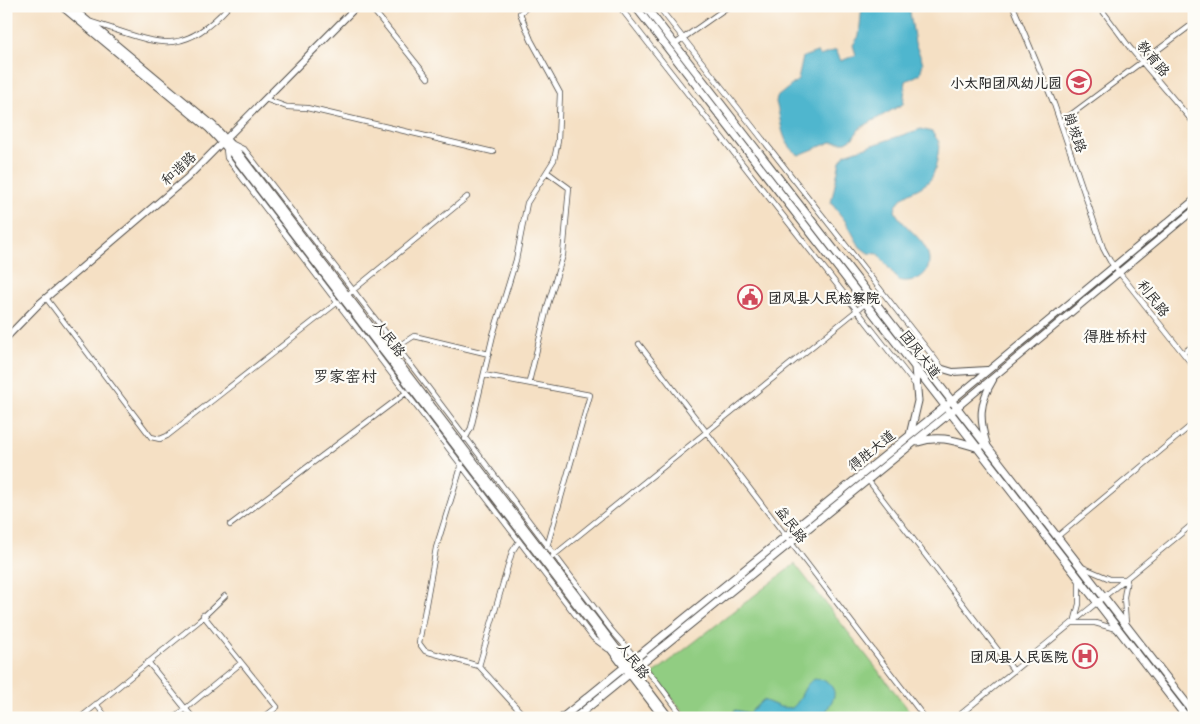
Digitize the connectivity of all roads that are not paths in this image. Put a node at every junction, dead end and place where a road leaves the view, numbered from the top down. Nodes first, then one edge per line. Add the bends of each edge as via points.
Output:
1 (61, 6) edge
2 (70, 6) edge
3 (229, 6) edge
4 (357, 6) edge
5 (370, 6) edge
6 (529, 6) edge
7 (619, 6) edge
8 (635, 6) edge
9 (645, 6) edge
10 (658, 6) edge
11 (729, 6) edge
12 (1013, 6) edge
13 (1099, 6) edge
14 (88, 21) junction
15 (1194, 23) edge
16 (683, 38) junction
17 (675, 44) junction
18 (1142, 62) junction
19 (428, 78) dead end
20 (266, 99) junction
21 (1061, 122) junction
22 (1194, 123) edge
23 (226, 143) junction
24 (493, 152) dead end
25 (547, 172) junction
26 (467, 198) dead end
27 (1194, 200) edge
28 (1194, 210) edge
29 (1114, 266) junction
30 (1119, 272) junction
31 (345, 296) junction
32 (46, 298) junction
33 (866, 303) junction
34 (857, 311) junction
35 (6, 338) edge
36 (639, 344) dead end
37 (1194, 345) edge
38 (397, 347) junction
39 (1183, 353) junction
40 (489, 354) junction
41 (923, 363) junction
42 (915, 365) junction
43 (1194, 367) edge
44 (991, 369) junction
45 (945, 371) junction
46 (484, 375) junction
47 (996, 375) junction
48 (529, 382) junction
49 (413, 388) junction
50 (918, 389) junction
51 (406, 393) junction
52 (952, 400) junction
53 (946, 406) junction
54 (958, 407) junction
55 (951, 412) junction
56 (1194, 423) edge
57 (707, 432) junction
58 (910, 435) junction
59 (466, 438) junction
60 (913, 444) junction
61 (462, 445) junction
62 (987, 445) junction
63 (980, 448) junction
64 (464, 457) junction
65 (462, 465) junction
66 (868, 480) junction
67 (1194, 523) edge
68 (230, 525) dead end
69 (786, 536) junction
70 (1058, 536) junction
71 (520, 541) junction
72 (791, 542) junction
73 (547, 547) junction
74 (549, 557) junction
75 (1081, 567) junction
76 (1078, 576) junction
77 (1127, 579) junction
78 (225, 596) dead end
79 (1105, 598) junction
80 (1098, 603) junction
81 (203, 615) junction
82 (1074, 623) junction
83 (1126, 625) junction
84 (1120, 631) junction
85 (611, 651) junction
86 (636, 658) junction
87 (148, 662) junction
88 (241, 663) junction
89 (641, 664) junction
90 (479, 666) junction
91 (626, 666) junction
92 (1014, 671) junction
93 (631, 672) junction
94 (96, 704) junction
95 (186, 708) junction
96 (1194, 714) edge
97 (80, 718) edge
98 (108, 718) edge
99 (174, 718) edge
100 (193, 718) edge
101 (263, 718) edge
102 (526, 718) edge
103 (562, 718) edge
104 (575, 718) edge
105 (663, 718) edge
106 (670, 718) edge
107 (684, 718) edge
108 (925, 718) edge
109 (956, 718) edge
110 (1187, 718) edge

1 - 23 street, 人民路
2 - 14 street, 人民路
3 - 14 street via 202,32 173,43 155,41
4 - 20 street, 和谐路
5 - 19 street
6 - 25 street via 520,13 561,100 558,140 554,160
7 - 34 street
8 - 33 main road, 团风大道
9 - 17 main road, 团风大道
10 - 16 street
11 - 16 street
12 - 21 street, 崩坡路
13 - 18 street, 教育路
14 - 23 street, 人民路 via 213,125
15 - 18 street
16 - 17 street
16 - 45 street
17 - 41 main road, 团风大道
18 - 21 street
18 - 22 street, 教育路
20 - 23 street, 和谐路
20 - 24 street via 287,107 307,108
21 - 29 street, 崩坡路 via 1096,229
23 - 31 street, 人民路
23 - 31 street via 227,158
23 - 32 street, 和谐路
25 - 40 street via 527,203 516,260
25 - 48 street via 569,188 564,249
26 - 31 street
27 - 29 street, 得胜大道
28 - 30 street, 得胜大道
29 - 30 street, 利民路
29 - 44 street, 得胜大道
30 - 39 street, 利民路
30 - 47 street, 得胜大道
31 - 32 street via 168,436 160,439 151,437
31 - 38 street
31 - 49 street, 人民路
31 - 51 street
31 - 61 street, 人民路
32 - 35 street, 和谐路
33 - 34 street
33 - 42 main road, 团风大道
34 - 50 street
34 - 57 street
36 - 57 street, 益民路
37 - 39 street
38 - 40 street via 414,336
38 - 59 street
39 - 43 street, 利民路
40 - 46 street
41 - 45 street
41 - 52 main road, 团风大道
42 - 50 main road
42 - 53 main road, 团风大道
44 - 45 street via 968,373
44 - 52 street, 得胜大道
46 - 48 street
46 - 59 street
47 - 54 street, 得胜大道
47 - 62 street via 981,408 981,424
48 - 73 street via 590,395
49 - 51 street
49 - 64 street, 人民路
50 - 58 main road
51 - 65 street
51 - 68 street
52 - 53 street, 得胜大道
52 - 54 main road, 团风大道
53 - 55 main road, 团风大道
53 - 58 main road, 得胜大道
54 - 55 street, 得胜大道
54 - 62 main road, 团风大道
55 - 60 main road, 得胜大道
55 - 63 main road, 团风大道
56 - 70 street
57 - 69 street, 益民路
57 - 74 street
58 - 69 main road, 得胜大道
59 - 61 street
59 - 73 street
60 - 63 main road via 941,438
60 - 66 main road, 得胜大道
61 - 74 street, 人民路
62 - 70 main road, 团风大道
63 - 76 main road, 团风大道
64 - 65 street
64 - 85 street, 人民路
65 - 71 street
65 - 90 street via 436,548 419,643 425,651
66 - 72 main road, 得胜大道
66 - 92 street
67 - 77 street
69 - 72 street, 益民路
69 - 86 main road, 得胜大道
70 - 75 main road, 团风大道
71 - 85 street via 593,638
71 - 90 street via 512,552
72 - 89 main road, 得胜大道
72 - 108 street, 益民路
73 - 74 street
73 - 74 street
74 - 86 street
74 - 91 street, 人民路
75 - 77 street via 1110,579
75 - 79 main road, 团风大道
76 - 80 main road, 团风大道
76 - 82 street via 1080,597
77 - 79 street
77 - 83 street via 1124,597
78 - 81 street
79 - 80 street
79 - 83 main road, 团风大道
80 - 82 street
80 - 84 main road, 团风大道
81 - 87 street
81 - 88 street
82 - 84 street via 1095,623
82 - 92 street
83 - 96 main road, 团风大道
84 - 110 main road, 团风大道
85 - 91 street, 人民路
86 - 89 street
86 - 91 main road, 得胜大道
87 - 94 street
87 - 95 street
88 - 95 street
88 - 101 street via 277,707
89 - 93 main road, 得胜大道
89 - 107 street
90 - 102 street
91 - 93 street, 人民路
91 - 103 main road, 得胜大道
92 - 109 street
93 - 104 main road, 得胜大道
93 - 105 street, 人民路
93 - 106 street, 人民路
94 - 97 street
94 - 98 street
95 - 99 street
95 - 100 street

